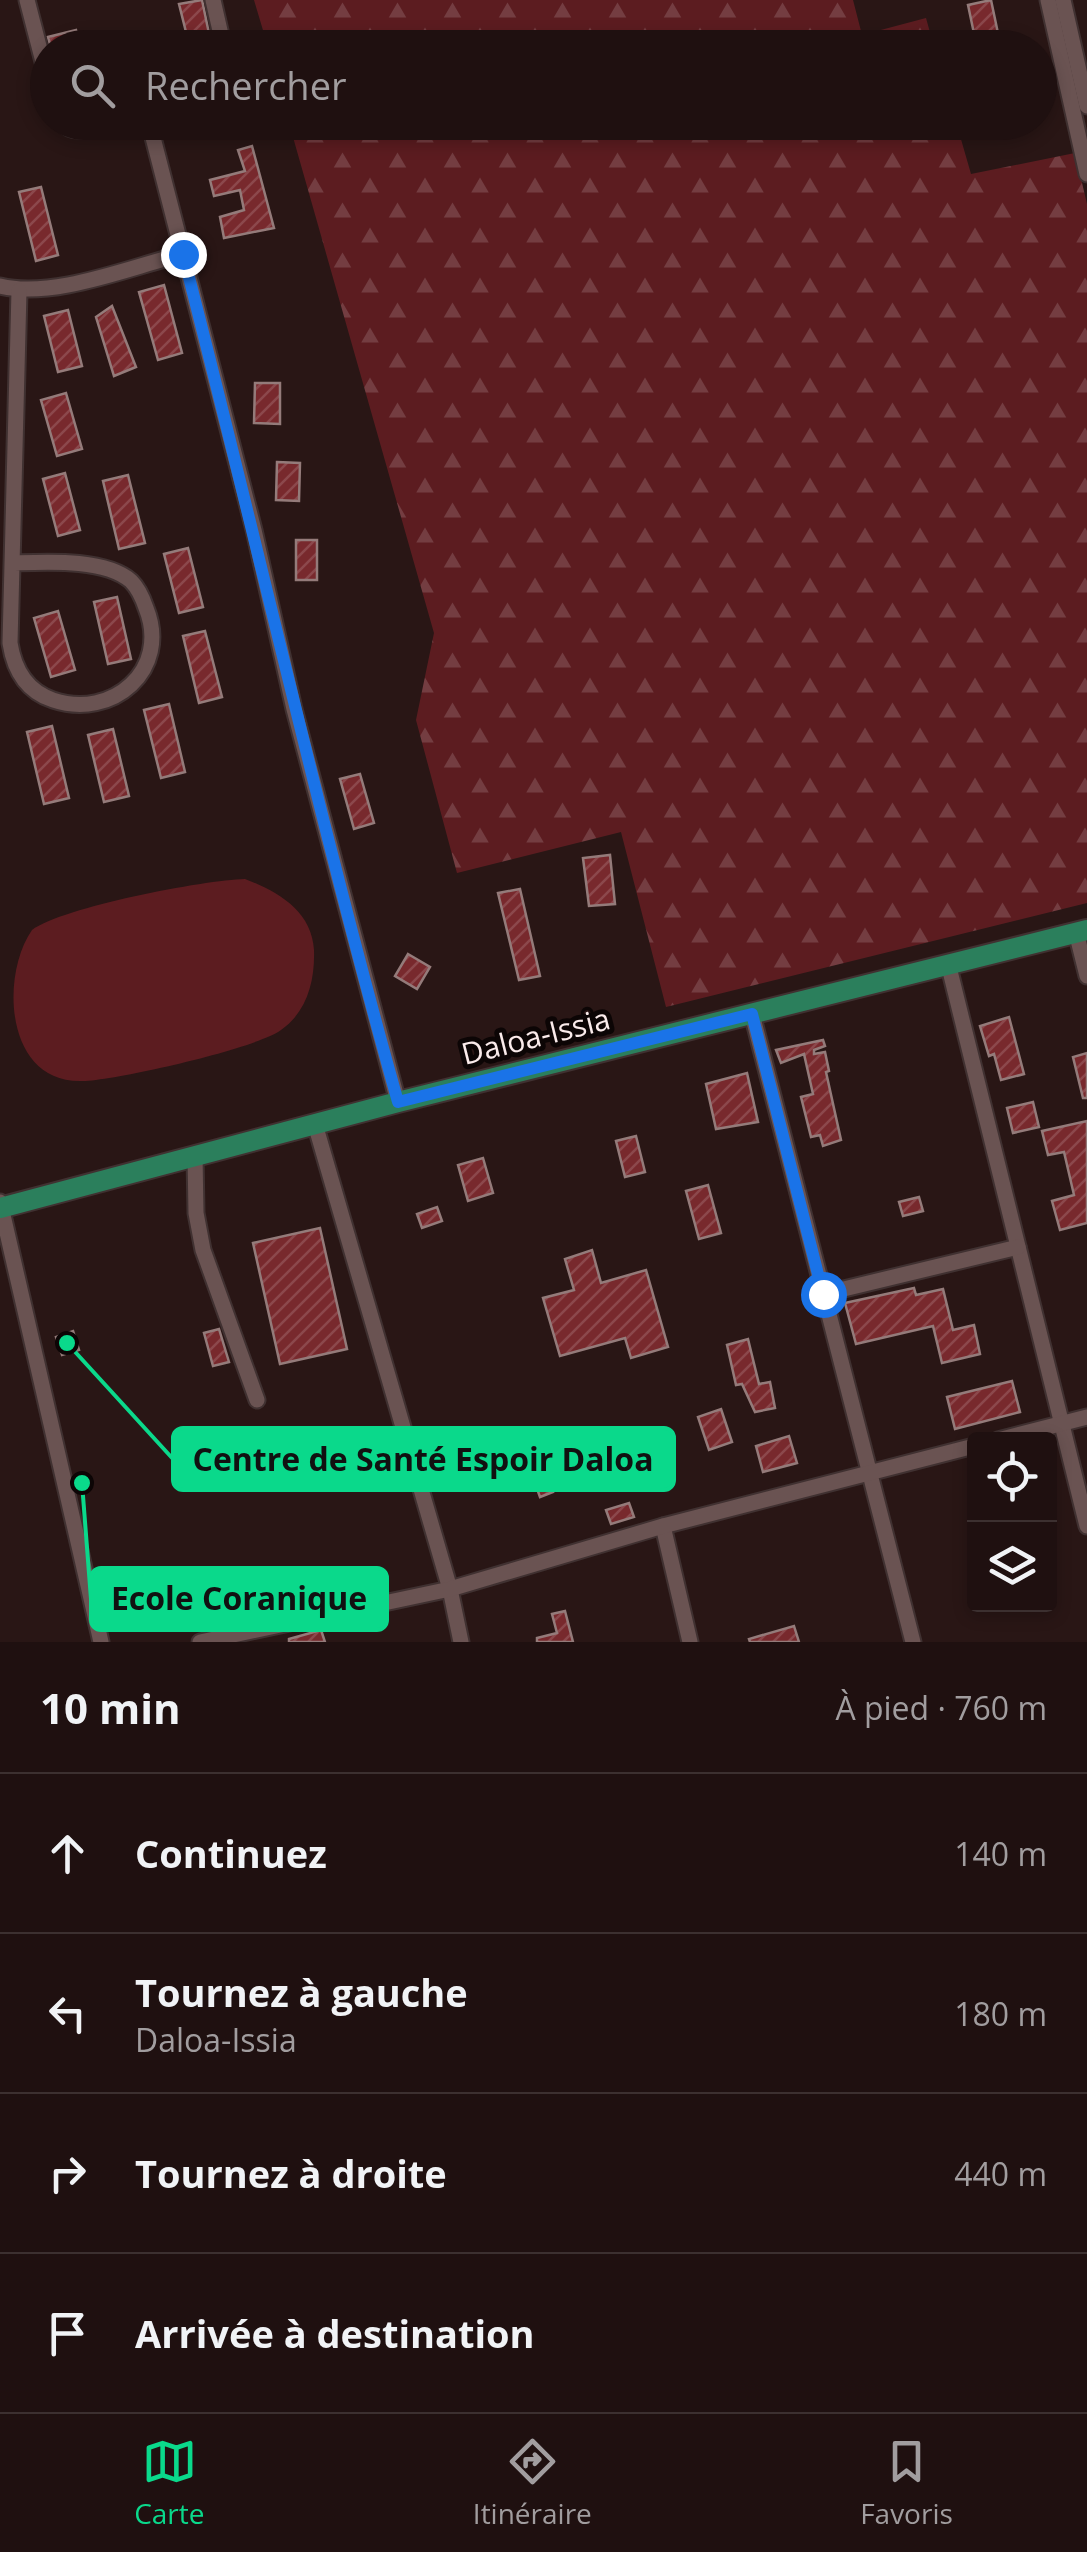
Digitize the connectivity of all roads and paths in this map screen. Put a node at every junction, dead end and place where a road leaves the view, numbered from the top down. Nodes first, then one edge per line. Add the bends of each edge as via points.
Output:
1 (213, 0) edge
2 (1048, 0) edge
3 (1063, 0) edge
4 (33, 1) edge
5 (38, 30) edge
6 (220, 30) edge
7 (1055, 30) edge
8 (1057, 40) edge
9 (1087, 106) edge
10 (154, 140) edge
11 (1087, 174) edge
12 (183, 254) junction
13 (0, 286) edge
14 (20, 291) junction
15 (12, 563) junction
16 (1082, 931) edge
17 (948, 963) junction
18 (1087, 976) edge
19 (752, 1014) junction
20 (398, 1102) junction
21 (315, 1124) junction
22 (195, 1156) junction
23 (1, 1206) edge
24 (1018, 1247) junction
25 (823, 1294) junction
26 (257, 1400) dead end
27 (1087, 1417) edge
28 (1062, 1423) junction
29 (1028, 1432) edge
30 (967, 1448) edge
31 (872, 1472) junction
32 (663, 1526) junction
33 (1087, 1526) edge
34 (450, 1589) junction
35 (101, 1642) edge
36 (200, 1642) edge
37 (461, 1642) edge
38 (690, 1642) edge
39 (912, 1642) edge

1 - 6 street
2 - 7 street
3 - 9 street
4 - 5 street
8 - 11 street
10 - 12 street
12 - 14 street
12 - 20 street
13 - 14 street
14 - 15 street
15 - 15 street via 10,643 29,687 80,706 100,704 134,682 152,643 151,620 130,580 92,565
16 - 17 main road, Daloa-Issia
16 - 18 street
17 - 19 main road, Daloa-Issia
17 - 24 street
19 - 20 main road, Daloa-Issia
19 - 25 street
20 - 21 main road, Daloa-Issia
21 - 22 main road, Daloa-Issia
21 - 34 street
22 - 23 main road, Daloa-Issia
22 - 26 street via 203,1250
23 - 35 street
24 - 25 street
24 - 28 street
25 - 31 street
27 - 28 street
28 - 29 street
28 - 33 street
30 - 31 street
31 - 32 street
31 - 39 street
32 - 34 street
32 - 38 street
34 - 36 street
34 - 37 street

